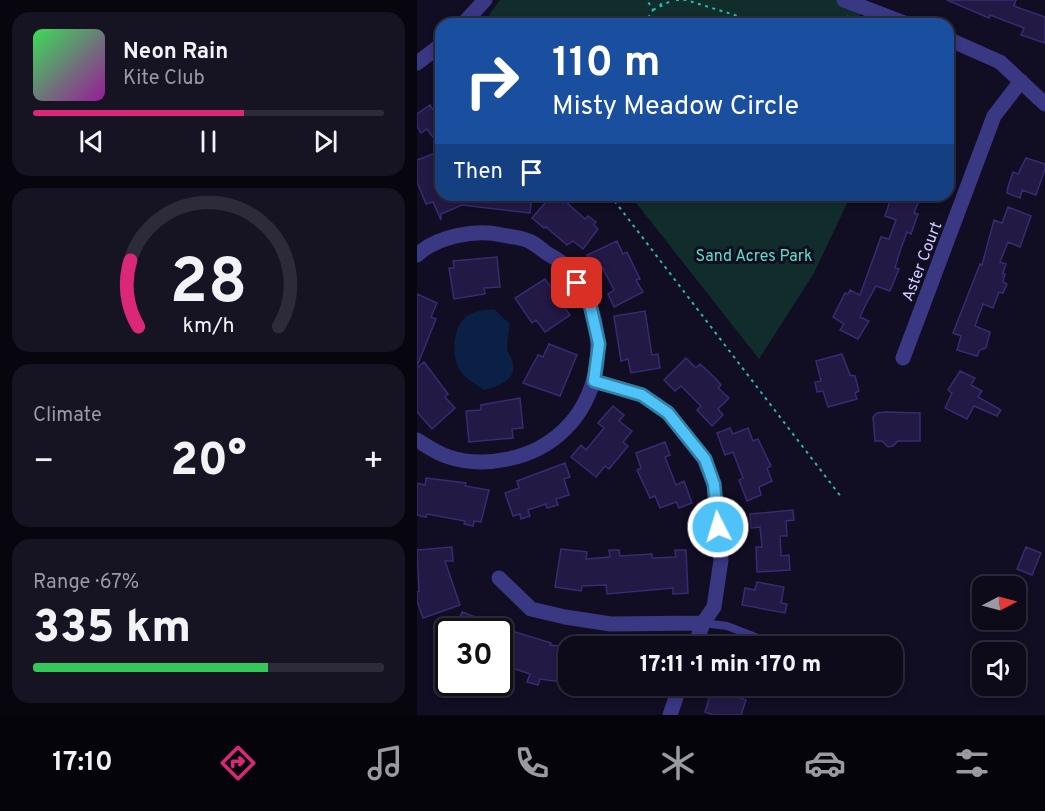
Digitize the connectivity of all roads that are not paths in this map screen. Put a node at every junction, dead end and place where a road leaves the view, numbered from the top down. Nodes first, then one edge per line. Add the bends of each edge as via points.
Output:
1 (485, 0) edge
2 (844, 0) edge
3 (468, 18) edge
4 (891, 18) edge
5 (954, 42) edge
6 (435, 50) edge
7 (417, 63) edge
8 (1021, 81) junction
9 (1045, 104) edge
10 (419, 248) edge
11 (903, 358) dead end
12 (594, 381) junction
13 (417, 440) edge
14 (499, 578) dead end
15 (703, 623) junction
16 (698, 636) edge
17 (753, 636) edge
18 (677, 696) edge
19 (670, 715) edge

1 - 3 street
2 - 4 street
5 - 8 street via 1000,62
6 - 7 street
8 - 9 street
8 - 11 street, Aster Court via 994,116
10 - 12 street via 453,236 491,232 529,241 566,266 589,300 599,344
12 - 13 street via 583,406 563,432 525,455 489,463 450,458
12 - 15 street via 642,395 668,413 705,459 714,484 721,560 714,607
14 - 15 street via 531,609 565,617 611,624
15 - 16 street
15 - 17 lane via 727,626
18 - 19 street

